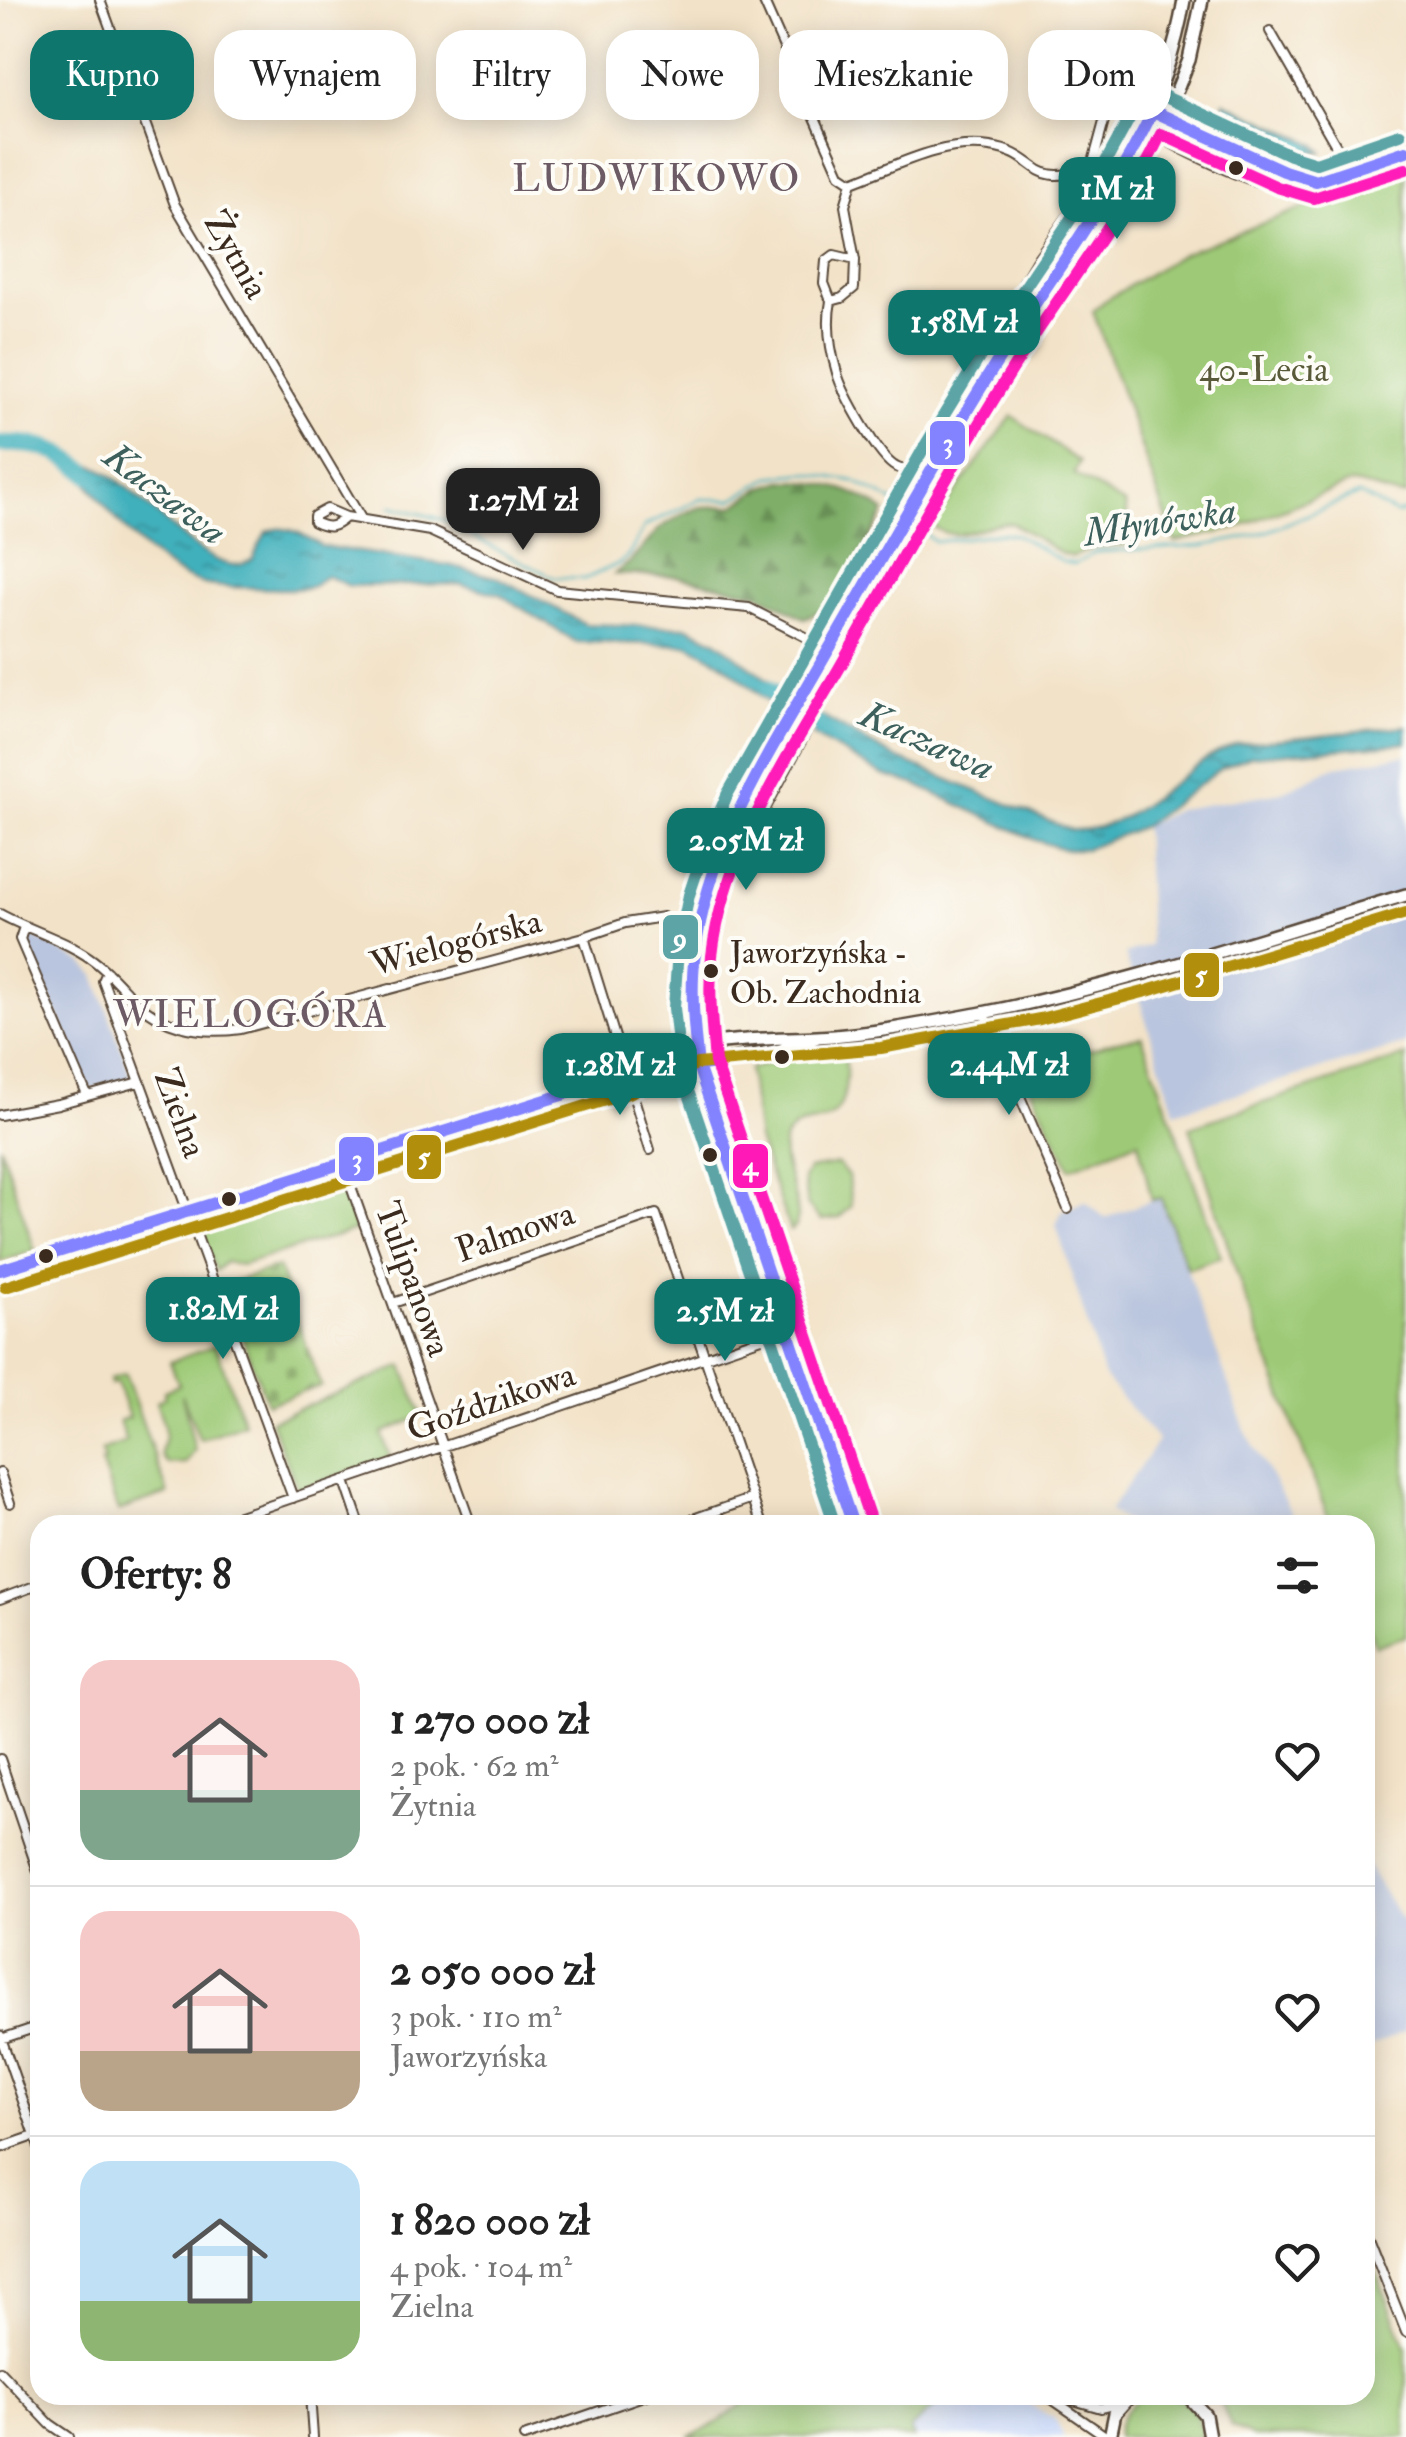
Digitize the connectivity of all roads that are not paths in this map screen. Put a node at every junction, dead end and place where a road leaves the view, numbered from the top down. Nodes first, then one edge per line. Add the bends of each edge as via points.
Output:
1 (100, 0) edge
2 (763, 0) edge
3 (1184, 0) edge
4 (1202, 0) edge
5 (1270, 31) dead end
6 (1171, 56) edge
7 (1171, 105) edge
8 (1104, 120) edge
9 (1137, 120) edge
10 (1149, 120) edge
11 (1165, 120) edge
12 (1171, 120) edge
13 (1146, 126) junction
14 (1159, 135) junction
15 (1406, 151) edge
16 (1092, 168) junction
17 (1350, 170) junction
18 (1316, 181) junction
19 (852, 182) junction
20 (855, 260) junction
21 (831, 302) junction
22 (346, 517) dead end
23 (362, 520) junction
24 (829, 648) junction
25 (1406, 895) edge
26 (0, 914) edge
27 (663, 917) dead end
28 (24, 928) junction
29 (584, 938) junction
30 (106, 972) junction
31 (984, 1012) junction
32 (818, 1037) junction
33 (714, 1045) junction
34 (695, 1048) junction
35 (716, 1063) junction
36 (698, 1066) junction
37 (626, 1075) junction
38 (139, 1082) junction
39 (88, 1095) junction
40 (0, 1115) edge
41 (650, 1150) dead end
42 (342, 1164) junction
43 (1068, 1209) dead end
44 (188, 1213) junction
45 (0, 1270) edge
46 (392, 1303) junction
47 (785, 1330) junction
48 (704, 1359) junction
49 (443, 1446) junction
50 (0, 1472) edge
51 (345, 1481) junction
52 (293, 1498) junction
53 (753, 1498) junction
54 (10, 1503) dead end
55 (250, 1512) junction
56 (241, 1515) edge
57 (251, 1515) edge
58 (357, 1515) edge
59 (467, 1515) edge
60 (705, 1515) edge
61 (759, 1515) edge
62 (850, 1515) edge
63 (869, 1515) edge
64 (30, 1588) edge
65 (0, 1598) edge
66 (0, 1759) edge
67 (30, 1848) edge
68 (30, 2029) edge
69 (1, 2037) edge
70 (30, 2114) edge
71 (30, 2138) edge
72 (0, 2148) edge
73 (1375, 2253) edge
74 (1406, 2332) edge
75 (0, 2372) edge
76 (30, 2403) edge
77 (32, 2405) edge
78 (311, 2405) edge
79 (617, 2405) edge
80 (1061, 2405) edge
81 (1123, 2405) edge
82 (1198, 2405) edge
83 (1208, 2432) edge
84 (68, 2437) edge
85 (314, 2437) edge
86 (524, 2437) edge
87 (1109, 2437) edge
88 (1219, 2437) edge

1 - 23 street, Żytnia via 176,205
2 - 19 street via 840,174
3 - 6 main road
4 - 7 main road
5 - 17 street
8 - 16 street
9 - 13 street
10 - 13 main road
11 - 14 main road
12 - 18 main road
13 - 14 main road
13 - 24 main road via 909,505
14 - 18 main road via 1272,185
14 - 33 main road via 924,513 744,844 719,914 710,989
15 - 17 main road
16 - 19 street via 1047,176 1010,152 961,148 915,157
16 - 21 street via 1077,207 1038,258 912,467 896,467 884,457 838,377 826,320
17 - 18 main road
19 - 20 street via 846,206
20 - 21 street via 854,288
20 - 21 street via 834,255 826,261
22 - 23 street
23 - 24 street via 461,542 557,590 749,608
24 - 34 main road via 726,838 702,903 692,977
25 - 31 main road via 1126,978
26 - 28 street, Wielogórska
27 - 29 street, Wielogórska
28 - 30 street, Wielogórska via 88,956
28 - 39 street via 20,939
29 - 30 street, Wielogórska via 219,1032 157,1018
29 - 37 street
30 - 38 street, Zielna
31 - 32 main road
31 - 43 street
32 - 33 main road
32 - 35 main road
33 - 34 main road
33 - 35 main road
34 - 36 main road
34 - 37 main road
35 - 36 main road
35 - 63 main road
36 - 37 main road
36 - 47 main road
37 - 41 street
37 - 42 main road
38 - 39 street
38 - 44 street, Zielna
39 - 40 street
42 - 44 main road
42 - 46 street, Tulipanowa
44 - 45 main road
44 - 52 street, Zielna
46 - 48 street, Palmowa via 656,1214
46 - 49 street, Tulipanowa
47 - 48 street, Goździkowa
47 - 62 main road
48 - 49 street, Goździkowa
48 - 53 street
49 - 51 street, Goździkowa
49 - 59 street, Tulipanowa
50 - 54 street
51 - 52 street, Goździkowa
51 - 58 street
52 - 55 street, Goździkowa
53 - 60 street
53 - 61 street
55 - 56 street, Goździkowa
55 - 57 street
64 - 65 street
66 - 67 street
68 - 69 street
69 - 70 street
71 - 72 street
73 - 74 street
75 - 76 street
77 - 84 street
78 - 85 street
79 - 86 street
80 - 87 street
81 - 87 main road
82 - 83 main road
83 - 88 main road

